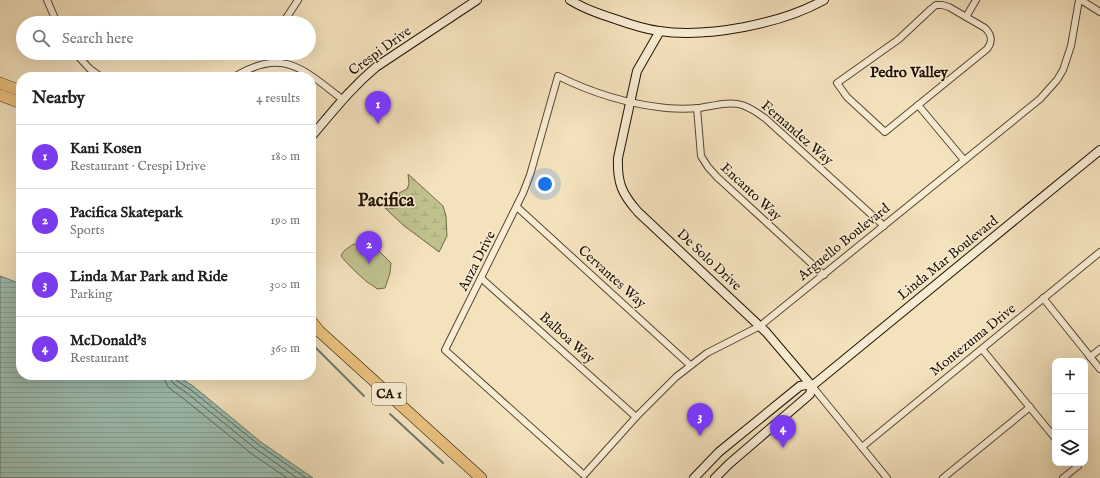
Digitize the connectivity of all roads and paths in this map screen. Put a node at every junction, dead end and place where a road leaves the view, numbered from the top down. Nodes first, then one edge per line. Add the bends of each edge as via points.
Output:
1 (46, 0) edge
2 (298, 0) edge
3 (477, 0) edge
4 (570, 0) edge
5 (824, 0) edge
6 (976, 0) edge
7 (1080, 0) edge
8 (1100, 12) edge
9 (54, 16) edge
10 (288, 16) edge
11 (966, 16) junction
12 (660, 31) junction
13 (82, 60) edge
14 (279, 63) joint
15 (94, 72) edge
16 (242, 72) edge
17 (307, 72) edge
18 (316, 79) edge
19 (0, 83) edge
20 (16, 89) edge
21 (0, 95) edge
22 (342, 99) junction
23 (16, 101) edge
24 (630, 102) junction
25 (918, 105) junction
26 (697, 108) junction
27 (316, 131) edge
28 (1100, 150) edge
29 (964, 160) junction
30 (517, 207) junction
31 (884, 226) junction
32 (1100, 252) edge
33 (824, 275) junction
34 (481, 278) junction
35 (1043, 298) junction
36 (760, 326) junction
37 (316, 329) edge
38 (982, 349) junction
39 (1100, 349) edge
40 (1090, 357) junction
41 (690, 365) junction
42 (1100, 369) edge
43 (812, 386) junction
44 (1030, 407) junction
45 (636, 417) junction
46 (1052, 434) edge
47 (862, 447) junction
48 (1078, 466) edge
49 (584, 475) joint
50 (481, 478) edge
51 (694, 478) edge
52 (715, 478) edge
53 (887, 478) edge
54 (943, 478) edge
55 (1064, 478) edge

1 - 9 street
2 - 10 street
3 - 22 street, Crespi Drive via 376,67
4 - 12 street via 595,13
5 - 12 street via 771,20 743,26 700,32
6 - 11 street
7 - 8 street
7 - 29 street, Arguello Boulevard via 1068,58 1057,80 1035,103
11 - 25 street via 990,32 990,44
11 - 25 street via 949,7 936,5 899,39 837,83 847,97 885,132
12 - 24 street, De Solo Drive via 637,71
13 - 15 street
14 - 16 street via 260,64
14 - 17 street
18 - 22 street
19 - 20 highway
21 - 23 highway
22 - 27 street, Crespi Drive
24 - 26 street, Fernandez Way via 667,108
24 - 30 street, Anza Drive via 591,91 558,76 530,175
24 - 36 street, De Solo Drive via 617,170 626,198
25 - 29 street
26 - 31 street, Fernandez Way via 729,104 753,110
26 - 33 street, Encanto Way via 701,156 708,167
28 - 43 street, Linda Mar Boulevard
29 - 31 street, Arguello Boulevard
30 - 34 street, Anza Drive
30 - 41 street, Cervantes Way
31 - 33 street, Arguello Boulevard
32 - 35 street, Montezuma Drive
33 - 36 street, Arguello Boulevard
34 - 45 street, Balboa Way
34 - 49 street, Anza Drive via 445,350
35 - 38 street, Montezuma Drive
35 - 40 street
36 - 41 street, Arguello Boulevard
36 - 43 street, De Solo Drive
37 - 50 highway, CA 1
38 - 44 street
38 - 47 street, Montezuma Drive
39 - 40 street
40 - 42 street
41 - 45 street, Arguello Boulevard via 662,389
43 - 47 street, De Solo Drive
43 - 51 street, Linda Mar Boulevard via 800,386 719,452
43 - 52 street, Linda Mar Boulevard via 808,396
44 - 46 street
44 - 54 street
45 - 49 street, Arguello Boulevard
47 - 53 street, De Solo Drive
48 - 55 street

